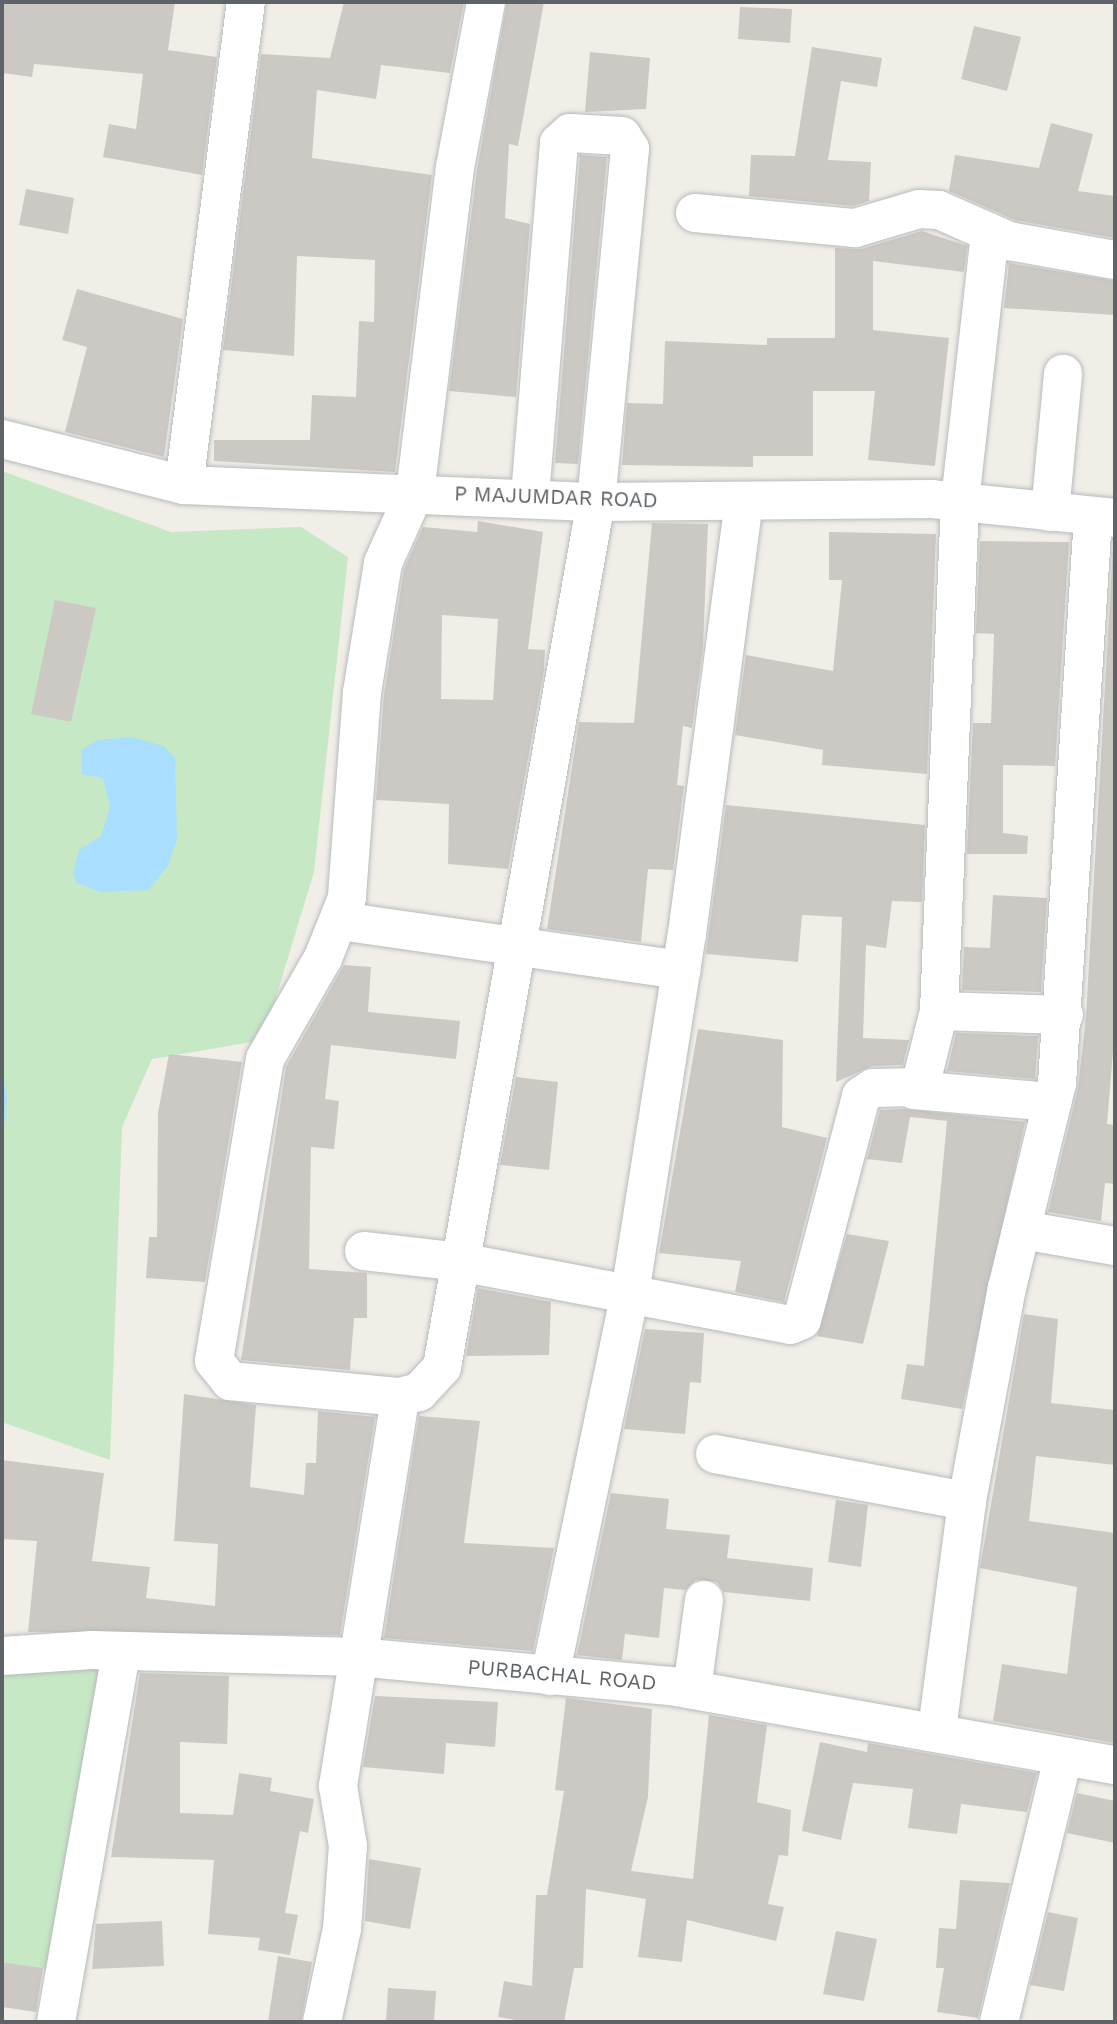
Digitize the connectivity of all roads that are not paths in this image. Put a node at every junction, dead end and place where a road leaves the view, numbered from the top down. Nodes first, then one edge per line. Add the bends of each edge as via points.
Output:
1 (246, 2) edge
2 (486, 2) edge
3 (695, 213) dead end
4 (1009, 241) junction
5 (1115, 260) edge
6 (1063, 374) dead end
7 (2, 439) edge
8 (184, 485) junction
9 (415, 492) junction
10 (530, 495) junction
11 (960, 501) junction
12 (596, 502) junction
13 (744, 502) junction
14 (1049, 512) junction
15 (1104, 517) edge
16 (340, 921) junction
17 (520, 951) junction
18 (681, 970) junction
19 (939, 1012) junction
20 (1065, 1015) junction
21 (914, 1090) junction
22 (1052, 1102) junction
23 (1022, 1230) junction
24 (1115, 1246) edge
25 (364, 1251) dead end
26 (460, 1262) junction
27 (630, 1293) junction
28 (400, 1397) junction
29 (715, 1454) dead end
30 (967, 1501) junction
31 (704, 1600) dead end
32 (121, 1653) junction
33 (2, 1656) edge
34 (357, 1657) junction
35 (550, 1676) junction
36 (692, 1689) junction
37 (937, 1730) junction
38 (1063, 1758) junction
39 (1115, 1765) edge
40 (56, 2022) edge
41 (322, 2022) edge
42 (999, 2022) edge

1 - 8 street
2 - 9 street via 455,167
3 - 4 street via 855,228 919,209 939,210
4 - 5 street
4 - 11 street via 989,244 986,255
6 - 14 street
7 - 8 street, P MAJUMDAR ROAD
8 - 9 street, P MAJUMDAR ROAD
9 - 10 street, P MAJUMDAR ROAD
9 - 16 street via 383,562 362,691 352,873
10 - 12 street, P MAJUMDAR ROAD
10 - 12 street via 559,144 570,133 622,136 630,149
11 - 13 street, P MAJUMDAR ROAD
11 - 14 street, P MAJUMDAR ROAD
11 - 19 street
12 - 13 street, P MAJUMDAR ROAD
12 - 17 street
13 - 18 street
14 - 15 street, P MAJUMDAR ROAD
15 - 20 street
16 - 17 street
16 - 28 street via 265,1059 214,1361 230,1381
17 - 18 street
17 - 26 street via 503,1004
18 - 27 street
19 - 20 street
19 - 21 street via 924,1082
20 - 22 street
21 - 22 street
21 - 27 street via 873,1088 861,1096 797,1324
22 - 23 street
23 - 24 street
23 - 30 street
25 - 26 street
26 - 27 street
26 - 28 street via 442,1367 419,1392
27 - 35 street
28 - 34 street
29 - 30 street
30 - 37 street
31 - 36 street
32 - 33 street, PURBACHAL ROAD
32 - 34 street, PURBACHAL ROAD
32 - 40 street
34 - 35 street, PURBACHAL ROAD
34 - 41 street via 338,1786 348,1846 342,1929
35 - 36 street, PURBACHAL ROAD
36 - 37 street, PURBACHAL ROAD
37 - 38 street, PURBACHAL ROAD
38 - 39 street, PURBACHAL ROAD
38 - 42 street

